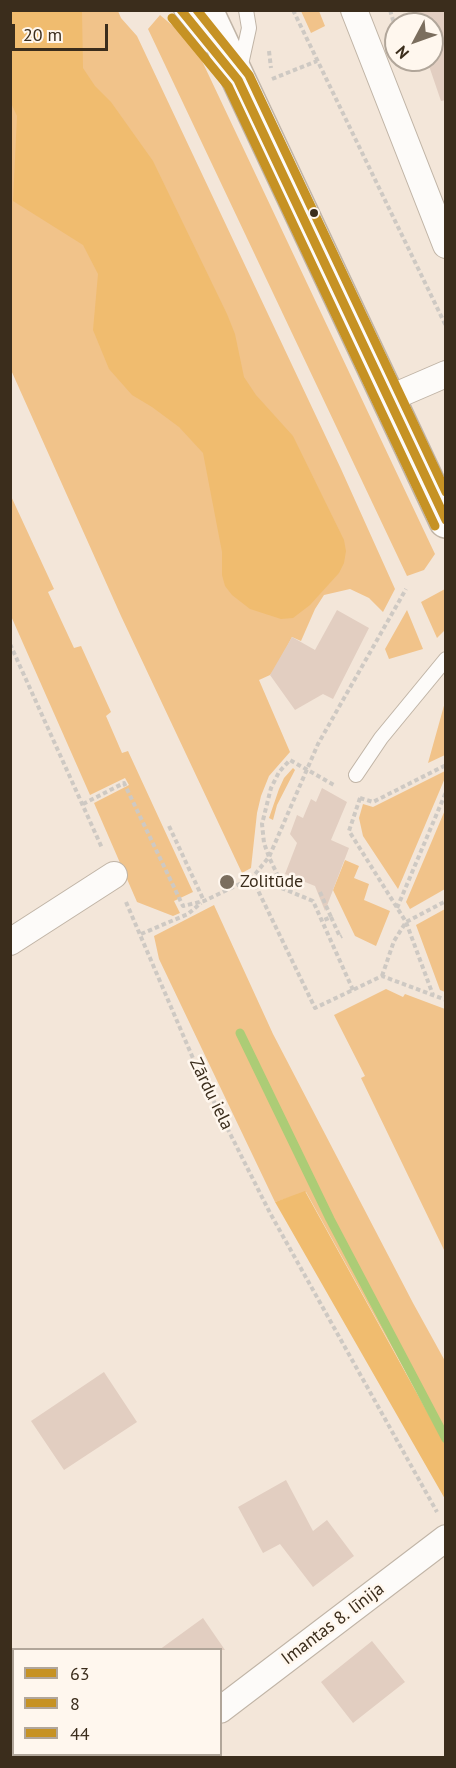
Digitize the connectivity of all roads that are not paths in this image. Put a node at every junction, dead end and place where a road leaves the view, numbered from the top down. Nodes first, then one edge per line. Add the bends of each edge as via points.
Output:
1 (181, 10) edge
2 (206, 10) edge
3 (246, 10) edge
4 (354, 10) edge
5 (237, 80) junction
6 (446, 245) edge
7 (446, 374) edge
8 (388, 399) junction
9 (446, 521) edge
10 (446, 659) edge
11 (356, 775) dead end
12 (114, 875) road end
13 (10, 942) edge
14 (443, 1528) edge
15 (222, 1708) edge

1 - 5 lane
2 - 5 street
3 - 5 lane via 249,28
4 - 6 street
5 - 8 street
7 - 8 street
8 - 9 street
10 - 11 lane
12 - 13 street
14 - 15 street, Imantas 8. līnija

